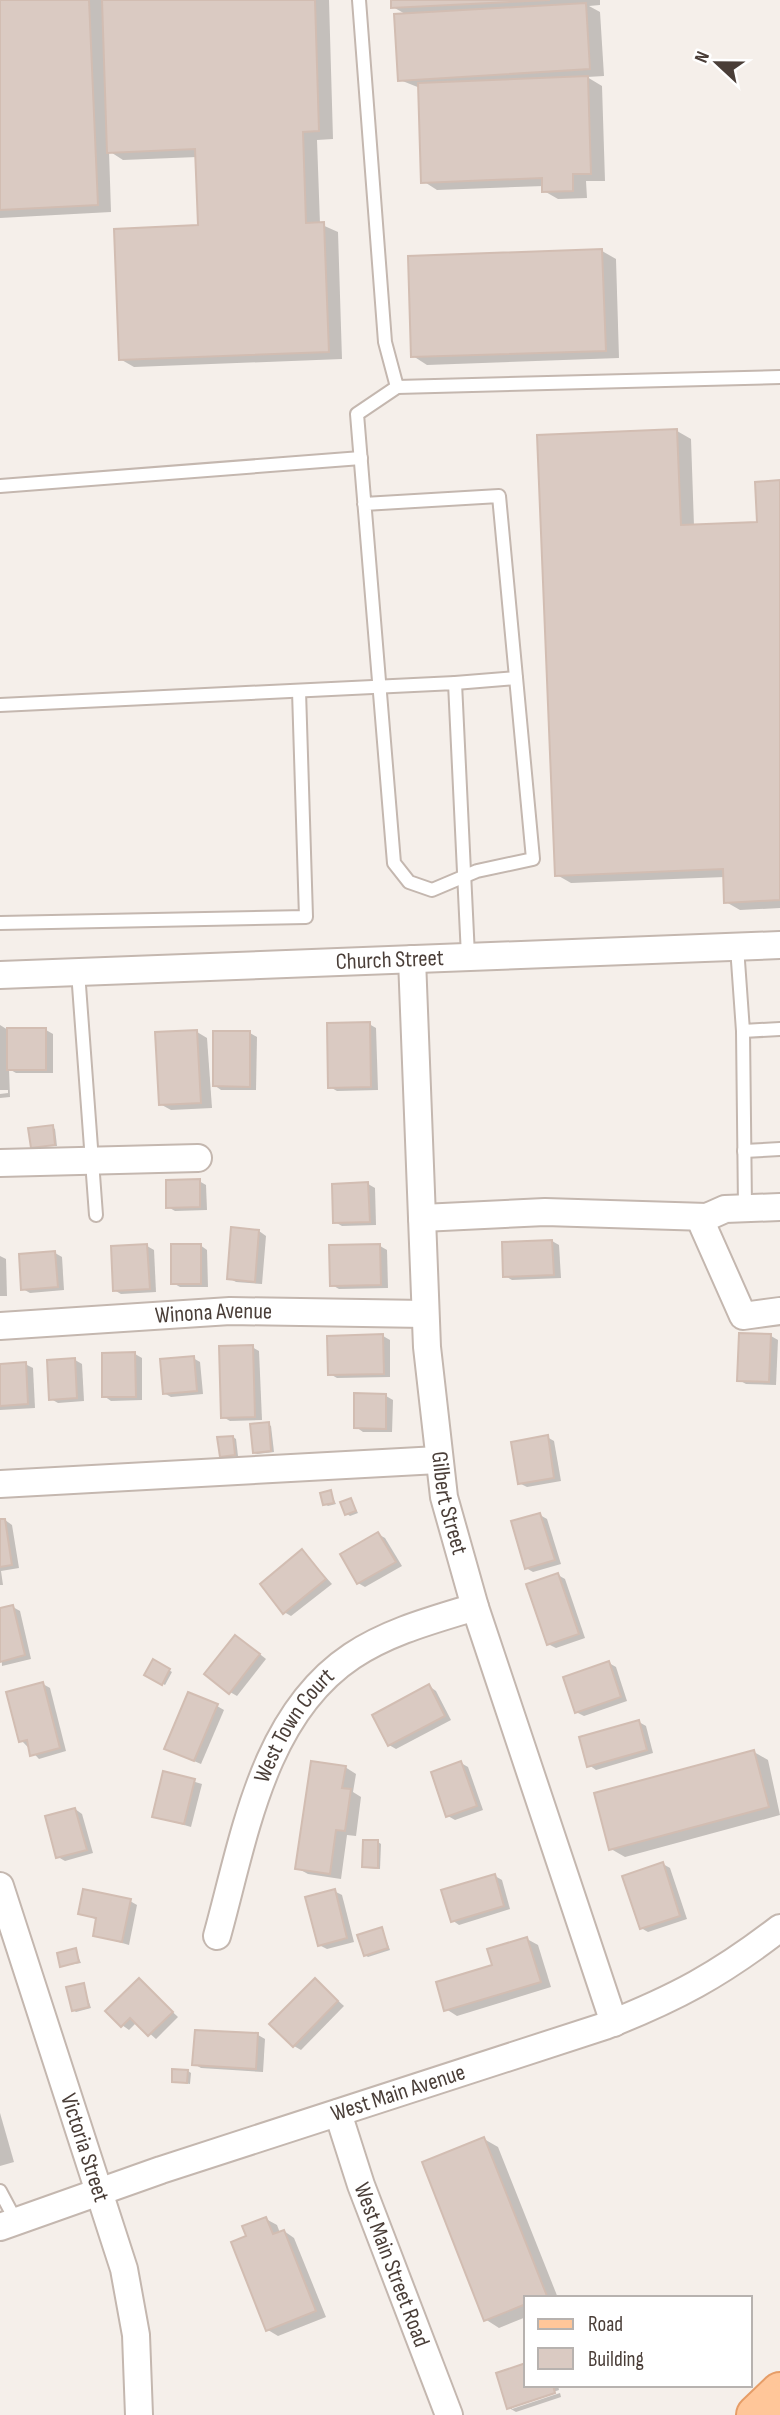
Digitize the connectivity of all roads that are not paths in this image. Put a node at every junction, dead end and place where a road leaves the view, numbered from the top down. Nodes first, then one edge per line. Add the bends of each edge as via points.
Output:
1 (359, 0) edge
2 (780, 377) edge
3 (397, 387) junction
4 (361, 458) junction
5 (0, 486) edge
6 (364, 504) junction
7 (516, 678) junction
8 (455, 683) junction
9 (379, 688) junction
10 (299, 691) junction
11 (0, 705) edge
12 (463, 878) junction
13 (0, 923) edge
14 (780, 945) edge
15 (737, 947) junction
16 (468, 956) junction
17 (412, 959) junction
18 (78, 972) junction
19 (0, 975) edge
20 (780, 1029) edge
21 (743, 1031) junction
22 (780, 1149) edge
23 (744, 1151) junction
24 (198, 1158) dead end
25 (90, 1160) junction
26 (0, 1163) edge
27 (780, 1206) edge
28 (745, 1207) junction
29 (96, 1215) dead end
30 (707, 1217) junction
31 (422, 1218) junction
32 (780, 1311) edge
33 (425, 1314) junction
34 (0, 1326) edge
35 (438, 1460) junction
36 (0, 1484) edge
37 (475, 1607) junction
38 (0, 1886) edge
39 (780, 1928) edge
40 (217, 1936) dead end
41 (750, 1951) junction
42 (780, 1955) edge
43 (614, 2023) junction
44 (338, 2113) junction
45 (0, 2191) edge
46 (100, 2191) junction
47 (8, 2224) edge
48 (139, 2415) edge
49 (449, 2415) edge

1 - 3 lane via 385,342
2 - 3 lane
3 - 4 lane via 357,414
4 - 5 lane
4 - 6 lane
6 - 7 lane via 499,496
6 - 9 lane
7 - 8 lane
7 - 12 lane via 533,859
8 - 9 lane
8 - 12 lane
9 - 10 lane
9 - 12 lane via 394,863 409,882 432,890
10 - 11 lane
10 - 13 lane via 306,917
12 - 16 lane
14 - 15 street, Church Street
15 - 16 street, Church Street
15 - 21 lane
16 - 17 street, Church Street
17 - 18 street, Church Street
17 - 31 street, Gilbert Street
18 - 19 street, Church Street
18 - 25 lane
20 - 21 lane
21 - 23 lane
22 - 23 lane
23 - 28 lane
24 - 25 street
25 - 26 street
25 - 29 lane
27 - 28 street
28 - 30 street
30 - 31 street via 545,1212
30 - 32 street via 703,1226 743,1317
31 - 33 street, Gilbert Street
33 - 34 street, Winona Avenue via 217,1312
33 - 35 street, Gilbert Street
35 - 36 street
35 - 37 street, Gilbert Street
37 - 40 street, West Town Court via 400,1631 354,1655 332,1671 295,1711 257,1792
37 - 43 street, Gilbert Street
38 - 46 street, Victoria Street
39 - 41 street, West Main Avenue
41 - 42 street
41 - 43 street, West Main Avenue via 676,1997
43 - 44 street, West Main Avenue
44 - 46 street, West Main Avenue
44 - 49 street, West Main Street Road
45 - 47 lane
46 - 47 street, West Main Avenue
46 - 48 street, Victoria Street via 131,2299

